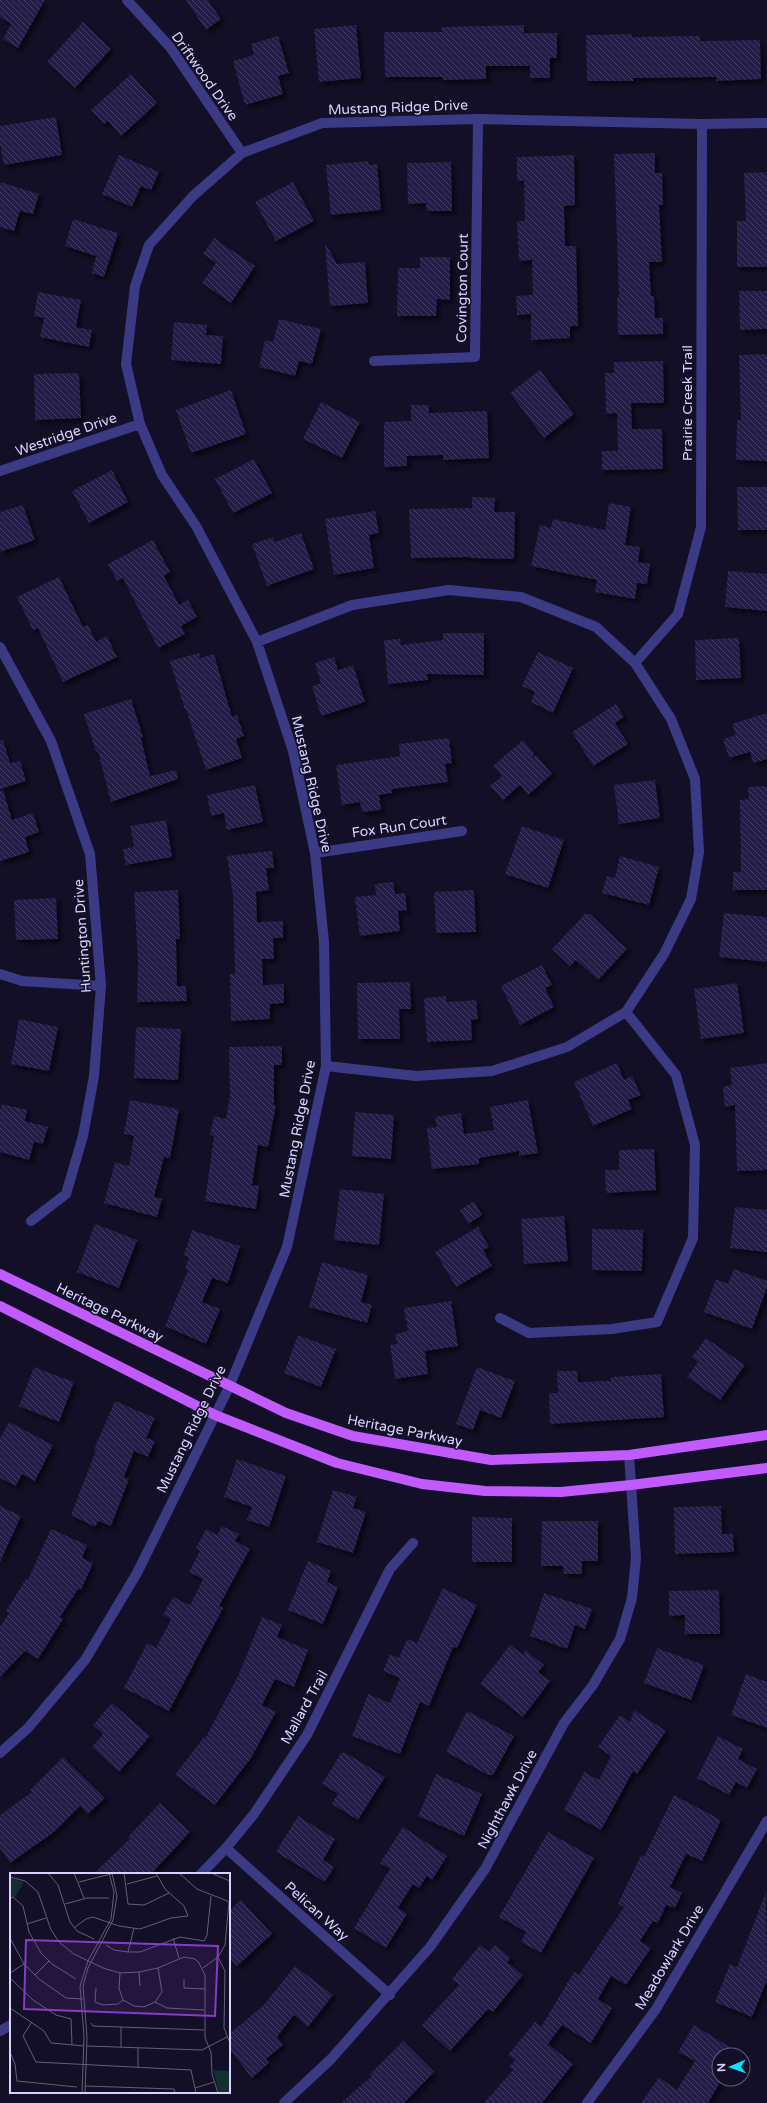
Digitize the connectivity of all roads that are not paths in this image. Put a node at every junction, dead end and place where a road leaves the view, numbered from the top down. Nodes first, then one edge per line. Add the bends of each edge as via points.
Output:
1 (127, 0) edge
2 (478, 119) junction
3 (767, 123) edge
4 (702, 124) junction
5 (242, 153) junction
6 (374, 361) dead end
7 (140, 424) junction
8 (0, 471) edge
9 (258, 642) junction
10 (0, 647) edge
11 (635, 663) junction
12 (462, 831) dead end
13 (315, 853) junction
14 (0, 974) edge
15 (101, 986) junction
16 (626, 1012) junction
17 (326, 1066) junction
18 (31, 1221) dead end
19 (0, 1274) edge
20 (0, 1306) edge
21 (500, 1318) dead end
22 (229, 1386) junction
23 (215, 1415) junction
24 (767, 1435) edge
25 (629, 1455) junction
26 (767, 1468) edge
27 (632, 1485) junction
28 (413, 1543) dead end
29 (0, 1754) edge
30 (767, 1821) edge
31 (226, 1848) junction
32 (202, 1873) edge
33 (390, 1995) junction
34 (10, 2026) edge
35 (0, 2031) edge
36 (284, 2103) edge
37 (587, 2103) edge

1 - 5 street, Driftwood Drive via 170,47
2 - 4 street, Mustang Ridge Drive
2 - 5 street, Mustang Ridge Drive via 322,123
2 - 6 street, Covington Court via 475,357
3 - 4 street, Mustang Ridge Drive
4 - 11 street, Prairie Creek Trail via 701,527 678,614
5 - 7 street, Mustang Ridge Drive via 193,196 149,245 135,286 126,364
7 - 8 street, Westridge Drive
7 - 9 street, Mustang Ridge Drive via 162,475 196,526
9 - 11 street via 352,605 449,590 520,597 596,627
9 - 13 street, Mustang Ridge Drive via 294,751
10 - 15 street, Huntington Drive via 51,741 90,854
11 - 16 street via 671,719 695,779 699,852 691,900 664,954
12 - 13 street, Fox Run Court
13 - 17 street, Mustang Ridge Drive via 324,942
14 - 15 street via 22,981
15 - 18 street, Huntington Drive via 94,1076 81,1144 66,1194
16 - 17 street via 567,1047 492,1071 416,1076
16 - 21 street via 676,1075 695,1145 692,1238 657,1322 612,1329 529,1333
17 - 22 street, Mustang Ridge Drive via 287,1247
19 - 22 main road, Heritage Parkway
20 - 23 main road
22 - 23 street, Mustang Ridge Drive
22 - 25 main road, Heritage Parkway via 286,1413 352,1436 491,1460
23 - 27 main road via 337,1463 422,1484 485,1490 561,1492
23 - 29 street, Mustang Ridge Drive via 137,1573 85,1660 28,1728
24 - 25 main road, Heritage Parkway
25 - 27 street, Nighthawk Drive
26 - 27 main road
27 - 33 street, Nighthawk Drive via 636,1558 632,1598 620,1639 593,1685 564,1723 485,1869 430,1947
28 - 31 street, Mallard Trail via 390,1569 307,1735 254,1814
30 - 37 street, Meadowlark Drive via 656,2009
31 - 32 street, Mallard Trail
31 - 33 street, Pelican Way
33 - 36 street, Nighthawk Drive via 331,2059
34 - 35 street

